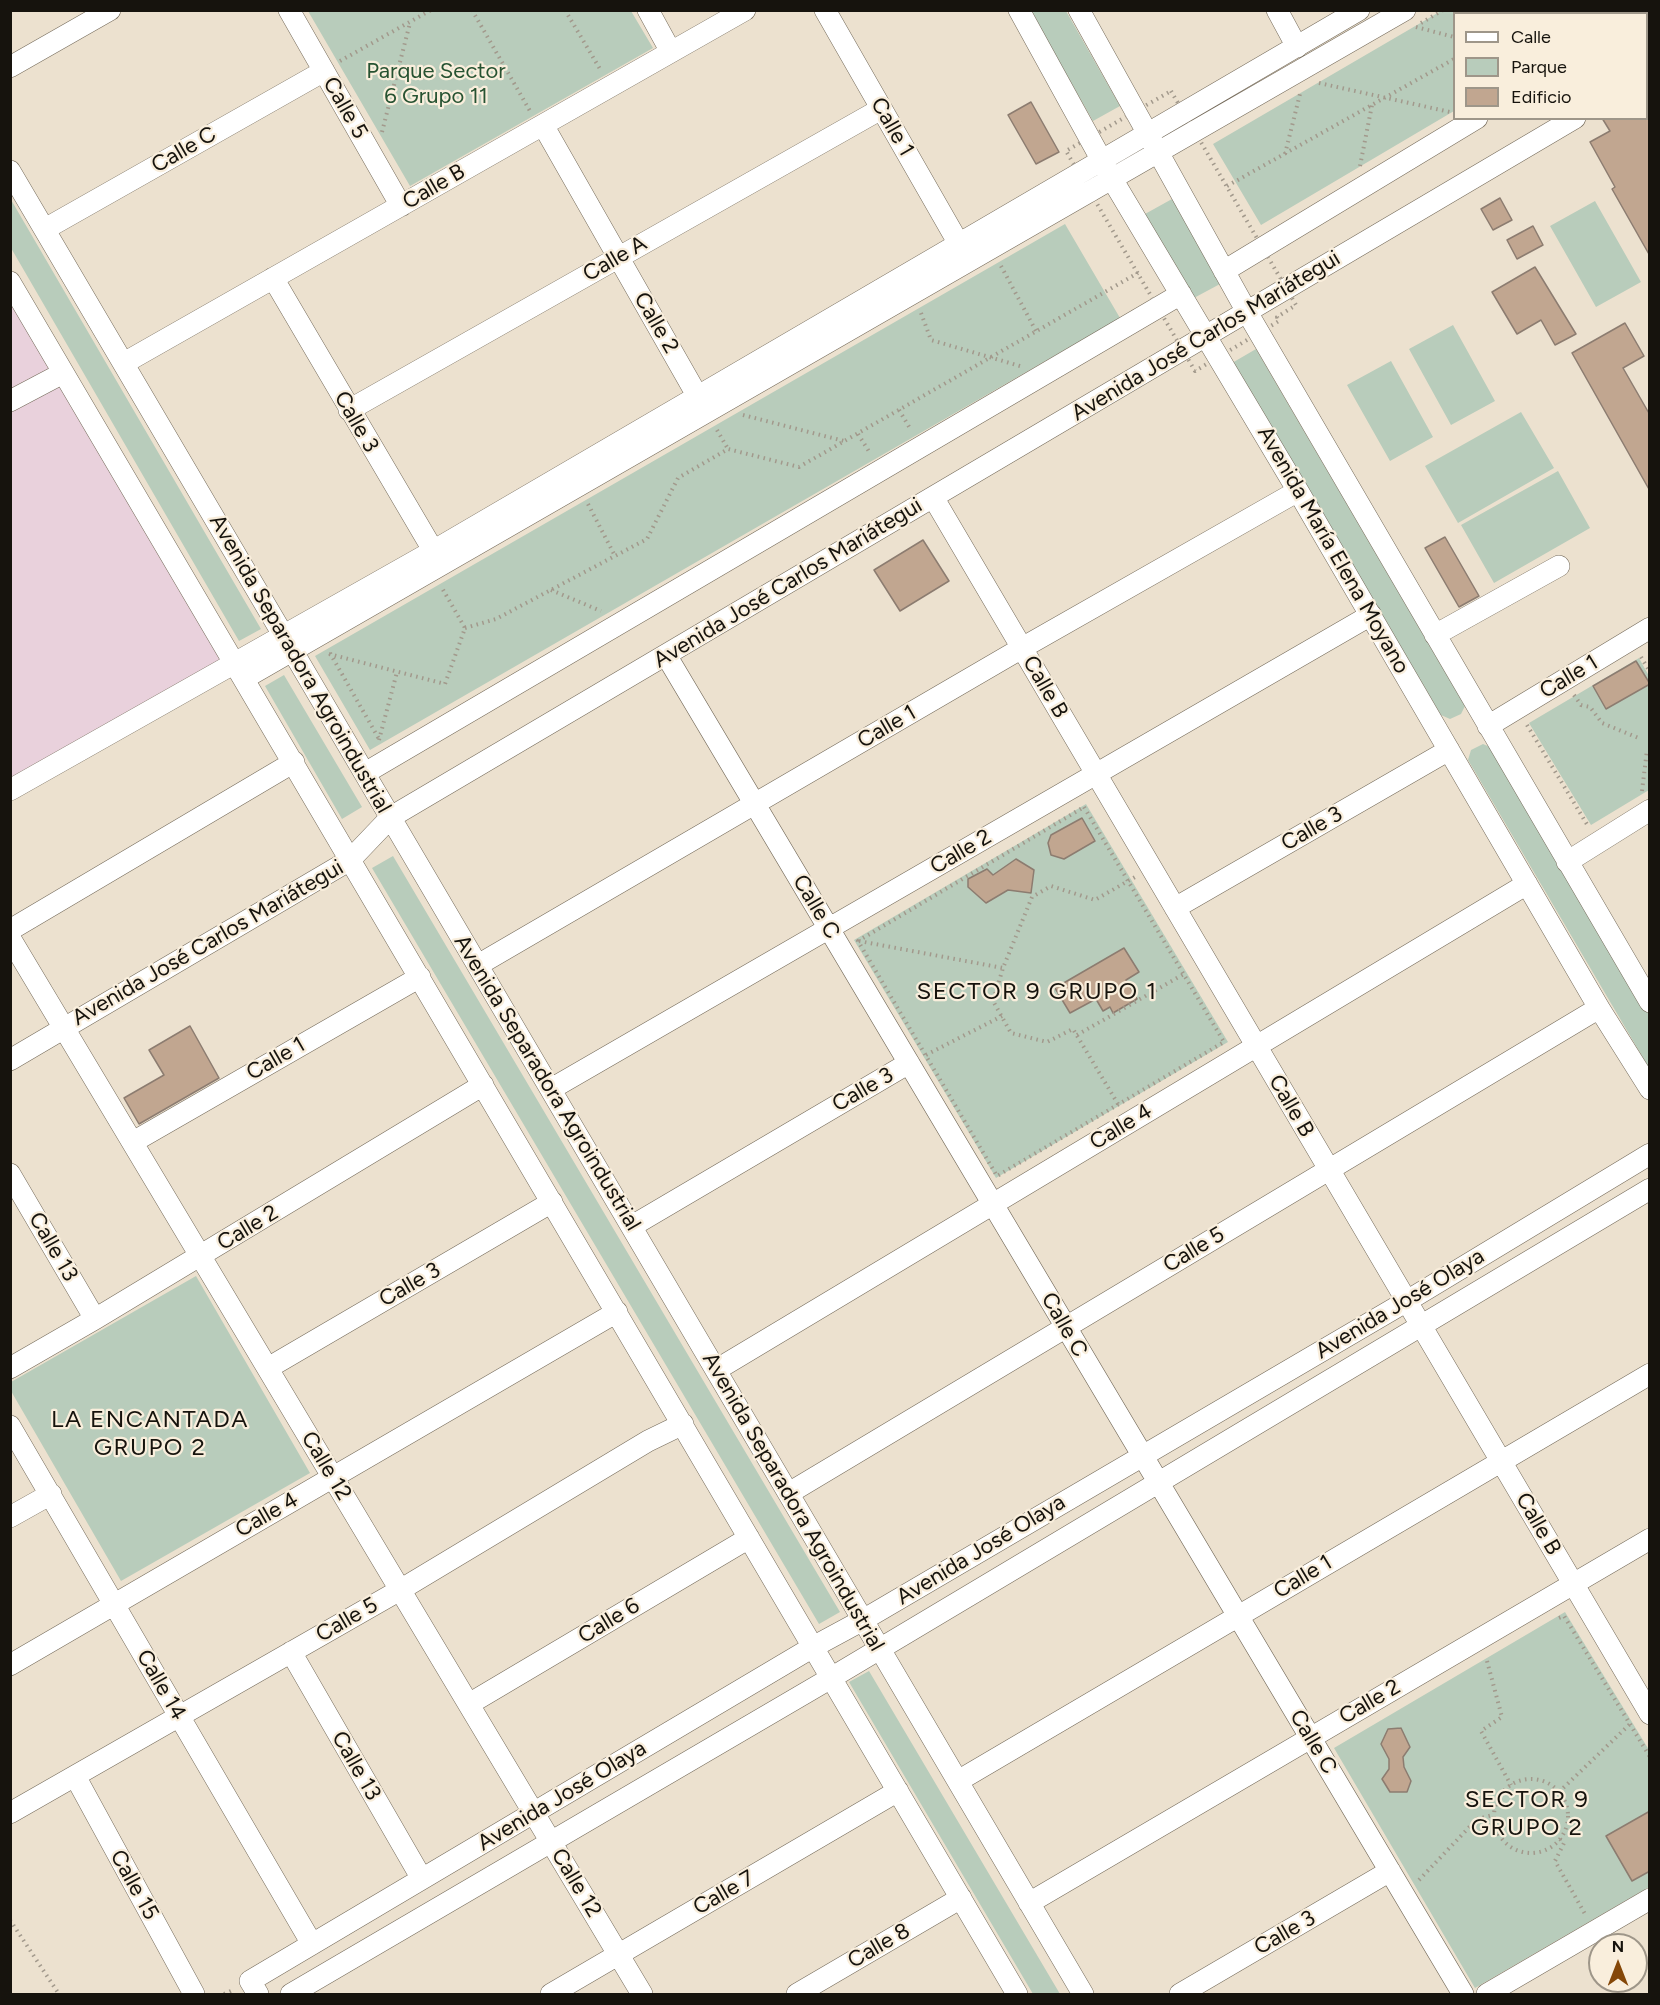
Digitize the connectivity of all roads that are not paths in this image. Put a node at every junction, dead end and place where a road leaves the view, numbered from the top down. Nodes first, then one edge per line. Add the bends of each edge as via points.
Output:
1 (110, 10) edge
2 (289, 10) edge
3 (648, 10) edge
4 (745, 10) edge
5 (825, 10) edge
6 (1019, 10) edge
7 (1079, 10) edge
8 (1276, 10) edge
9 (1359, 10) edge
10 (1410, 19) edge
11 (1297, 46) junction
12 (671, 52) junction
13 (332, 66) junction
14 (10, 67) edge
15 (881, 109) junction
16 (1474, 120) edge
17 (1572, 120) edge
18 (543, 125) junction
19 (1148, 134) junction
20 (1158, 153) junction
21 (1107, 170) junction
22 (10, 171) edge
23 (401, 206) junction
24 (45, 229) junction
25 (959, 244) junction
26 (618, 258) junction
27 (1224, 270) junction
28 (273, 278) junction
29 (10, 282) edge
30 (1181, 294) junction
31 (1247, 312) junction
32 (1207, 336) junction
33 (124, 363) junction
34 (63, 373) junction
35 (698, 397) junction
36 (10, 401) edge
37 (349, 410) junction
38 (1298, 492) junction
39 (933, 497) junction
40 (442, 566) junction
41 (1559, 566) dead end
42 (1371, 615) junction
43 (1648, 633) edge
44 (1435, 634) junction
45 (288, 643) junction
46 (1022, 648) junction
47 (666, 655) junction
48 (240, 670) junction
49 (1488, 726) junction
50 (1449, 750) junction
51 (294, 762) junction
52 (365, 773) junction
53 (1096, 773) junction
54 (10, 790) edge
55 (755, 804) junction
56 (1650, 810) edge
57 (391, 817) junction
58 (350, 860) junction
59 (1567, 862) junction
60 (1527, 884) junction
61 (1175, 908) junction
62 (829, 928) junction
63 (10, 930) edge
64 (10, 938) edge
65 (478, 965) junction
66 (420, 977) junction
67 (1647, 991) edge
68 (1599, 1008) junction
69 (64, 1028) junction
70 (1256, 1046) junction
71 (917, 1059) junction
72 (10, 1060) edge
73 (483, 1084) junction
74 (550, 1089) junction
75 (1650, 1089) edge
76 (133, 1142) junction
77 (1650, 1154) edge
78 (1329, 1170) junction
79 (10, 1174) edge
80 (1650, 1189) edge
81 (552, 1202) junction
82 (993, 1204) junction
83 (632, 1226) junction
84 (201, 1256) junction
85 (1407, 1301) junction
86 (616, 1312) junction
87 (95, 1319) junction
88 (1421, 1326) junction
89 (1066, 1327) junction
90 (10, 1368) edge
91 (268, 1368) junction
92 (716, 1370) junction
93 (1650, 1374) edge
94 (682, 1425) junction
95 (10, 1426) edge
96 (1141, 1455) junction
97 (1501, 1461) junction
98 (333, 1477) junction
99 (1158, 1481) junction
100 (789, 1493) junction
101 (51, 1494) junction
102 (10, 1518) edge
103 (749, 1538) junction
104 (1650, 1539) edge
105 (1573, 1583) junction
106 (400, 1590) junction
107 (115, 1604) junction
108 (1238, 1616) junction
109 (863, 1620) junction
110 (813, 1647) junction
111 (879, 1647) junction
112 (291, 1652) junction
113 (10, 1665) edge
114 (831, 1678) junction
115 (469, 1704) junction
116 (1650, 1714) edge
117 (180, 1716) junction
118 (1310, 1738) junction
119 (75, 1776) junction
120 (958, 1781) junction
121 (898, 1791) junction
122 (10, 1813) edge
123 (534, 1813) junction
124 (551, 1842) junction
125 (1400, 1872) junction
126 (422, 1879) junction
127 (961, 1898) junction
128 (1650, 1899) edge
129 (1029, 1903) junction
130 (312, 1944) junction
131 (619, 1955) junction
132 (254, 1988) edge
133 (194, 1995) edge
134 (291, 1995) edge
135 (551, 1995) edge
136 (642, 1995) edge
137 (797, 1995) edge
138 (1017, 1995) edge
139 (1083, 1995) edge
140 (1180, 1995) edge
141 (1463, 1995) edge
142 (1487, 1995) edge

1 - 14 street
2 - 13 street, Calle 5
3 - 12 street
4 - 12 street, Calle B
5 - 15 street, Calle 1
6 - 21 street, Avenida María Elena Moyano
7 - 19 street, Avenida María Elena Moyano
8 - 11 street
9 - 11 street
10 - 20 street
11 - 19 street
12 - 18 street, Calle B
13 - 23 street, Calle 5
13 - 24 street, Calle C
15 - 25 street, Calle 1
15 - 26 street, Calle A
16 - 27 street, Avenida José Carlos Mariátegui
17 - 31 street, Avenida José Carlos Mariátegui
18 - 23 street, Calle B
18 - 26 street, Calle 2
19 - 20 street, Avenida María Elena Moyano
19 - 21 street
20 - 21 street
20 - 27 street, Avenida María Elena Moyano
21 - 25 street
21 - 30 street, Avenida María Elena Moyano
21 - 40 street
22 - 24 street, Avenida Separadora Agroindustrial
23 - 28 street, Calle B
24 - 33 street, Avenida Separadora Agroindustrial
25 - 35 street
26 - 35 street, Calle 2
26 - 37 street, Calle A
27 - 31 street, Avenida María Elena Moyano
28 - 33 street, Calle B
28 - 37 street, Calle 3
29 - 34 street
30 - 32 street, Avenida María Elena Moyano
30 - 52 street
31 - 32 street, Avenida José Carlos Mariátegui
31 - 44 street, Avenida María Elena Moyano
32 - 38 street, Avenida María Elena Moyano
32 - 39 street, Avenida José Carlos Mariátegui
33 - 45 street, Avenida Separadora Agroindustrial
34 - 36 street
34 - 48 street
35 - 40 street
37 - 40 street, Calle 3
38 - 42 street, Avenida María Elena Moyano
38 - 46 street, Calle 1
39 - 46 street, Calle B
39 - 47 street, Avenida José Carlos Mariátegui
40 - 45 street
40 - 45 street via 324,645
41 - 44 street
42 - 50 street, Avenida María Elena Moyano
42 - 53 street, Calle 2
43 - 49 street, Calle 1
44 - 49 street, Avenida María Elena Moyano
45 - 48 street
45 - 52 street, Avenida Separadora Agroindustrial
46 - 53 street, Calle B
46 - 55 street, Calle 1
47 - 55 street, Calle C
47 - 57 street, Avenida José Carlos Mariátegui
48 - 51 street
48 - 54 street
49 - 59 street, Avenida María Elena Moyano
50 - 60 street, Avenida María Elena Moyano
50 - 61 street, Calle 3
51 - 58 street
51 - 63 street
52 - 57 street, Avenida Separadora Agroindustrial
53 - 61 street, Calle B
53 - 62 street, Calle 2
55 - 62 street, Calle C
55 - 65 street, Calle 1
56 - 59 street
57 - 58 street, Avenida José Carlos Mariátegui
57 - 65 street, Avenida Separadora Agroindustrial
58 - 66 street
58 - 69 street, Avenida José Carlos Mariátegui
59 - 67 street, Avenida María Elena Moyano
60 - 68 street, Avenida María Elena Moyano
60 - 70 street, Calle 4
61 - 70 street, Calle B
62 - 71 street, Calle C
62 - 74 street, Calle 2
64 - 69 street, Calle 12
65 - 74 street, Avenida Separadora Agroindustrial
66 - 73 street
66 - 76 street, Calle 1
68 - 75 street, Avenida María Elena Moyano
68 - 78 street, Calle 5
69 - 72 street, Avenida José Carlos Mariátegui
69 - 76 street, Calle 12
70 - 78 street, Calle B
70 - 82 street, Calle 4 via 1123,1114
71 - 82 street, Calle C
71 - 83 street, Calle 3
73 - 81 street
73 - 84 street, Calle 2
74 - 83 street, Avenida Separadora Agroindustrial
76 - 84 street, Calle 12
77 - 85 street, Avenida José Olaya
78 - 85 street, Calle B
78 - 89 street, Calle 5
79 - 87 street, Calle 13
80 - 88 street, Avenida José Olaya
81 - 86 street
81 - 91 street, Calle 3
82 - 89 street, Calle C
82 - 92 street, Calle 4
83 - 92 street, Avenida Separadora Agroindustrial
84 - 87 street, Calle 2
84 - 91 street, Calle 12
85 - 88 street, Calle B
85 - 96 street, Avenida José Olaya
86 - 94 street
86 - 98 street, Calle 4
87 - 90 street, Calle 2
88 - 97 street, Calle B
88 - 99 street, Avenida José Olaya
89 - 96 street, Calle C
89 - 100 street, Calle 5
91 - 98 street, Calle 12
92 - 100 street, Avenida Separadora Agroindustrial
93 - 97 street, Calle 1
94 - 103 street
94 - 106 street, Calle 5
95 - 101 street, Calle 14
96 - 99 street, Calle C
96 - 109 street, Avenida José Olaya
97 - 105 street, Calle B
97 - 108 street, Calle 1
98 - 106 street, Calle 12
98 - 107 street, Calle 4
99 - 108 street, Calle C
99 - 111 street, Avenida José Olaya
100 - 109 street, Avenida Separadora Agroindustrial
101 - 102 street
101 - 107 street, Calle 14
103 - 110 street
103 - 115 street, Calle 6
104 - 105 street, Calle 2
105 - 116 street, Calle B
105 - 118 street, Calle 2
106 - 112 street, Calle 5
106 - 115 street, Calle 12
107 - 113 street, Calle 4
107 - 117 street, Calle 14
108 - 118 street, Calle C
108 - 120 street, Calle 1
109 - 110 street, Avenida José Olaya
109 - 111 street, Avenida Separadora Agroindustrial
110 - 114 street
110 - 123 street, Avenida José Olaya
111 - 114 street, Avenida José Olaya
111 - 120 street, Avenida Separadora Agroindustrial
112 - 117 street, Calle 5
112 - 126 street, Calle 13
114 - 121 street
114 - 124 street, Avenida José Olaya
115 - 123 street, Calle 12
117 - 119 street, Calle 5
117 - 130 street, Calle 14
118 - 125 street, Calle C
118 - 129 street, Calle 2
119 - 122 street, Calle 5
119 - 133 street, Calle 15
120 - 129 street, Avenida Separadora Agroindustrial
121 - 127 street
121 - 131 street, Calle 7
123 - 124 street, Calle 12
123 - 126 street, Avenida José Olaya
124 - 131 street, Calle 12
124 - 134 street, Avenida José Olaya
125 - 140 street, Calle 3
125 - 141 street, Calle C
126 - 130 street, Avenida José Olaya
127 - 137 street, Calle 8
127 - 138 street
128 - 142 street
129 - 139 street, Avenida Separadora Agroindustrial
130 - 132 street, Avenida José Olaya
131 - 135 street, Calle 7
131 - 136 street, Calle 12

